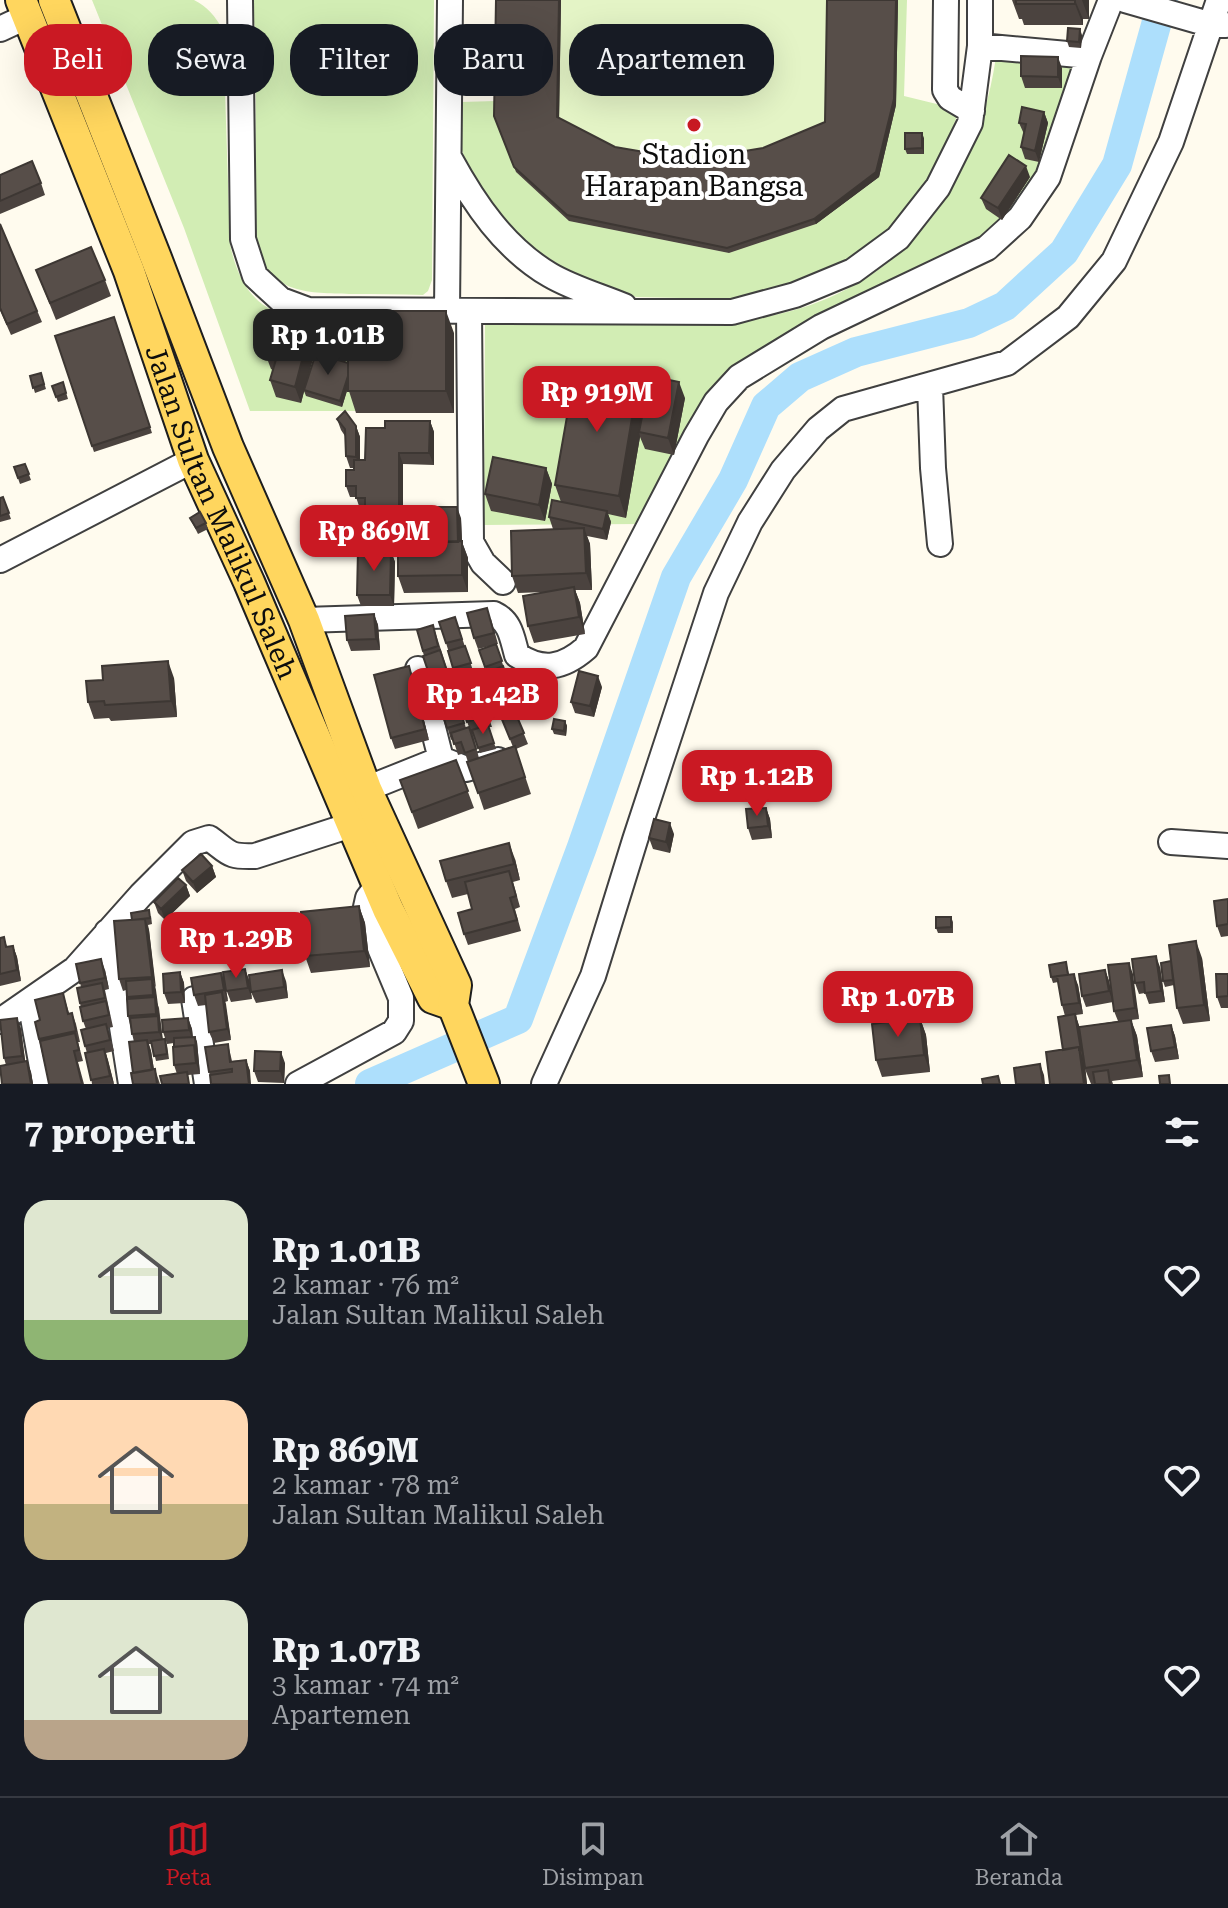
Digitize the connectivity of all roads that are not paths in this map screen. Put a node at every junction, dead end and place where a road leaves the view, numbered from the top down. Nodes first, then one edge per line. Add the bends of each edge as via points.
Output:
1 (54, 0) edge
2 (240, 0) edge
3 (450, 0) edge
4 (946, 0) edge
5 (980, 0) edge
6 (1219, 0) edge
7 (1123, 1) edge
8 (24, 8) edge
9 (1212, 24) edge
10 (0, 29) edge
11 (980, 46) junction
12 (1089, 56) junction
13 (972, 111) junction
14 (449, 157) junction
15 (156, 258) junction
16 (129, 271) junction
17 (458, 311) junction
18 (636, 311) junction
19 (930, 386) junction
20 (190, 452) junction
21 (940, 544) dead end
22 (0, 545) edge
23 (0, 560) edge
24 (281, 568) junction
25 (249, 582) junction
26 (503, 582) dead end
27 (304, 620) junction
28 (418, 669) dead end
29 (441, 759) junction
30 (501, 759) edge
31 (366, 789) junction
32 (351, 825) junction
33 (1171, 842) dead end
34 (1228, 846) edge
35 (378, 885) junction
36 (107, 932) junction
37 (194, 999) edge
38 (30, 1001) junction
39 (455, 1011) junction
40 (0, 1021) edge
41 (45, 1084) edge
42 (131, 1084) edge
43 (207, 1084) edge
44 (298, 1084) edge
45 (484, 1084) edge
46 (544, 1084) edge

1 - 15 main road, Jalan Sultan Malikul Saleh
2 - 17 street via 243,239 255,276 281,300 308,310
3 - 14 street
4 - 13 street via 945,90
5 - 11 street
6 - 9 street
7 - 9 street
7 - 12 street
8 - 10 street
8 - 16 main road, Jalan Sultan Malikul Saleh
9 - 19 street via 1171,142 1114,261 1068,317 1028,349 1007,363
11 - 12 street
11 - 13 street
12 - 27 street via 1048,177 1020,218 987,248 807,336 739,377 716,402 586,648 570,662 530,664 517,655 509,625 494,614
13 - 18 street via 938,187 898,238 853,271 795,295 732,312
14 - 17 street
14 - 18 street via 473,200 507,241 549,275
15 - 16 main road
15 - 24 main road, Jalan Sultan Malikul Saleh
16 - 20 main road, Jalan Sultan Malikul Saleh
17 - 18 street
17 - 26 street via 471,542
19 - 21 street
19 - 46 street via 843,409 783,470 750,522 716,593 593,976
20 - 22 street
20 - 23 street
20 - 25 main road, Jalan Sultan Malikul Saleh
24 - 25 main road
24 - 27 main road, Jalan Sultan Malikul Saleh
25 - 32 main road, Jalan Sultan Malikul Saleh
27 - 31 main road, Jalan Sultan Malikul Saleh
28 - 29 street
29 - 30 street via 466,769
29 - 31 street
31 - 39 main road, Jalan Sultan Malikul Saleh via 456,985
32 - 35 main road, Jalan Sultan Malikul Saleh
32 - 36 street via 255,856 225,853 209,838 193,843
33 - 34 street
35 - 39 main road, Jalan Sultan Malikul Saleh via 433,998
35 - 44 street via 368,898 367,917 401,998 401,1021 394,1032
36 - 38 street via 75,969
36 - 42 street
37 - 43 street
38 - 40 street
38 - 41 street
39 - 45 main road, Jalan Sultan Malikul Saleh

